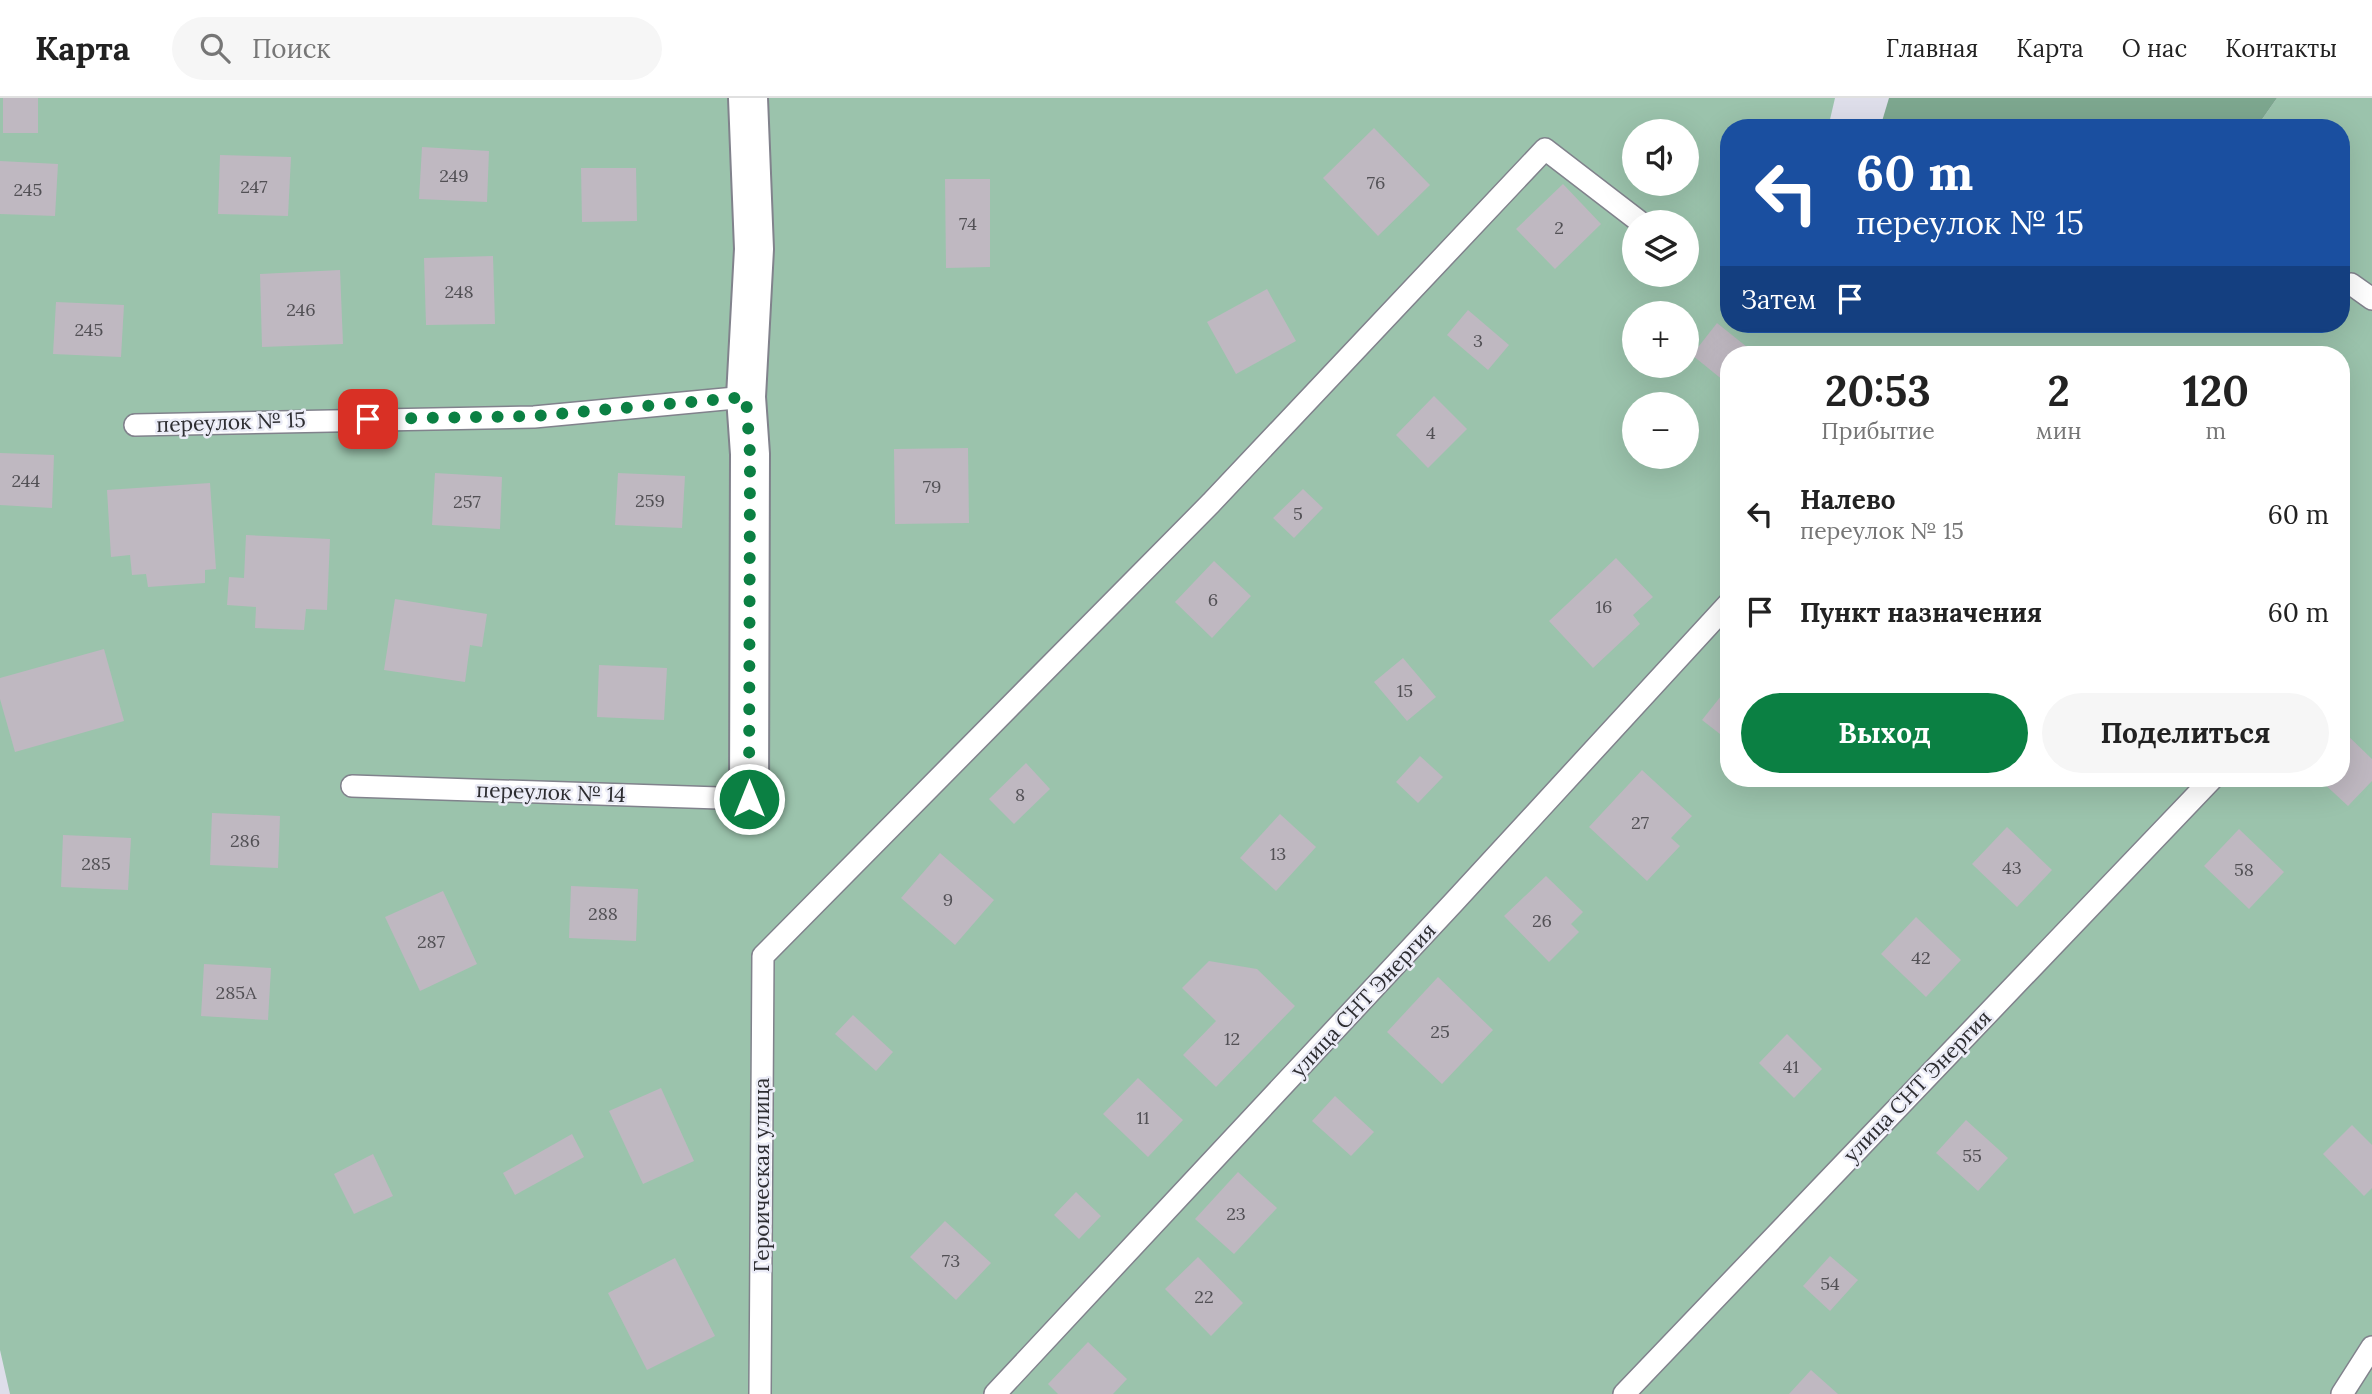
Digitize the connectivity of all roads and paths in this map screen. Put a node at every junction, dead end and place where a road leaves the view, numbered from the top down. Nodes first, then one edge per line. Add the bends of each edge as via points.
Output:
1 (748, 98) edge
2 (1624, 210) edge
3 (2351, 284) dead end
4 (2372, 299) edge
5 (746, 397) junction
6 (135, 425) dead end
7 (1720, 613) edge
8 (352, 786) dead end
9 (2204, 787) edge
10 (749, 799) joint
11 (2372, 1347) edge
12 (760, 1394) edge
13 (995, 1394) edge
14 (1624, 1394) edge
15 (2342, 1394) edge

1 - 5 street via 754,249
2 - 12 lane, Героическая улица via 1545,149 1211,503 763,956
3 - 4 lane
5 - 6 lane, переулок № 15 via 534,416
5 - 10 street via 750,454
7 - 13 lane, улица СНТ Энергия
8 - 10 lane, переулок № 14
9 - 14 lane, улица СНТ Энергия
11 - 15 lane

